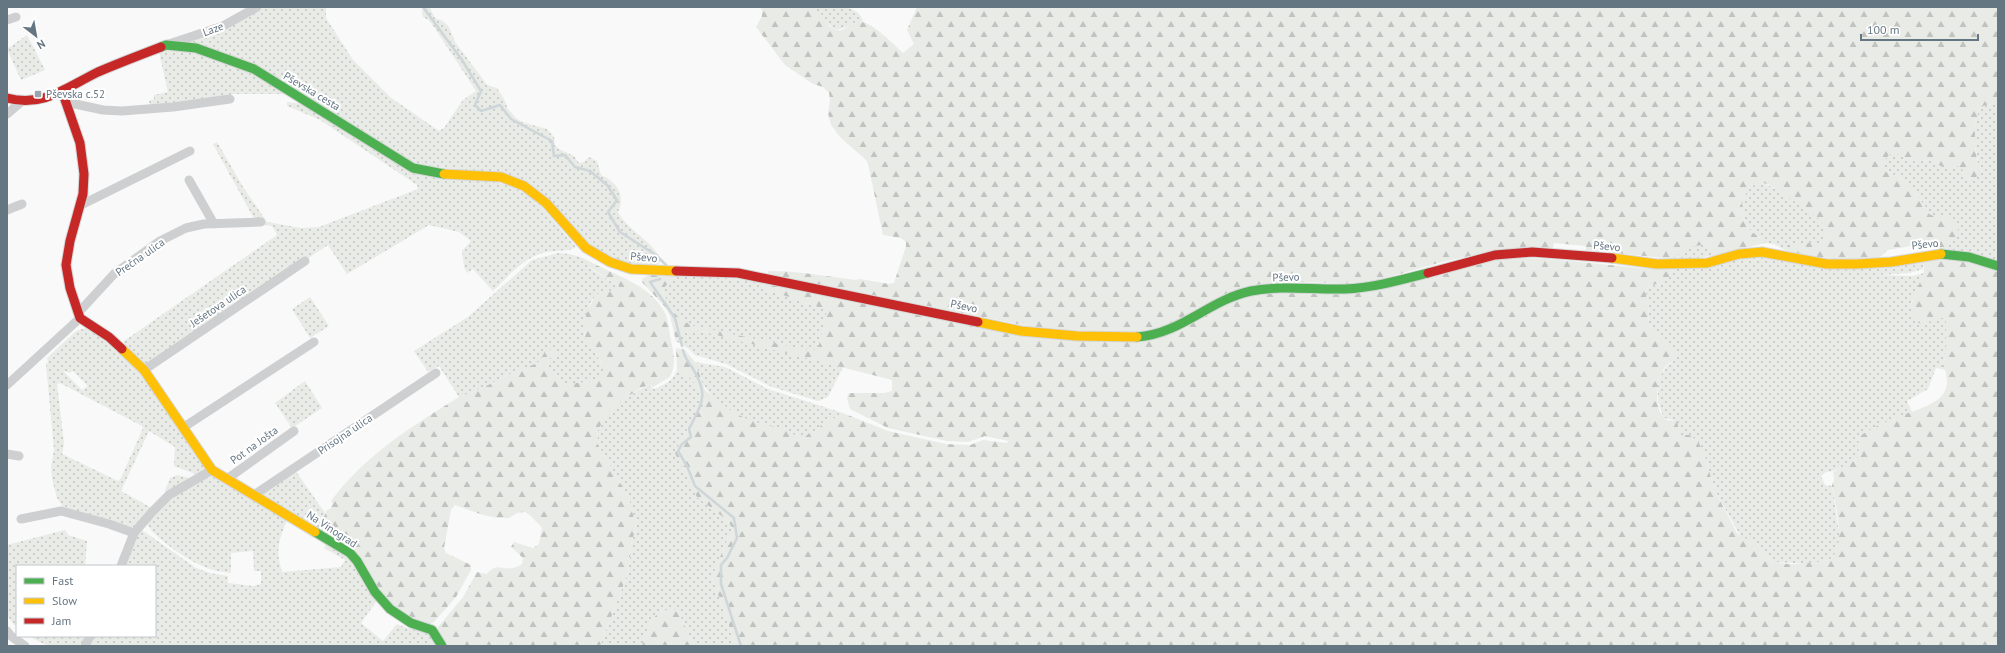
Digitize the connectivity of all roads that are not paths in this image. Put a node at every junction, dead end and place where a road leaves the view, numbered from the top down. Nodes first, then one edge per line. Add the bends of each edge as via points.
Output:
1 (257, 7) edge
2 (16, 17) dead end
3 (7, 20) edge
4 (166, 45) junction
5 (62, 91) junction
6 (7, 98) edge
7 (230, 99) dead end
8 (21, 102) junction
9 (66, 102) junction
10 (7, 114) edge
11 (190, 151) dead end
12 (189, 180) dead end
13 (22, 204) dead end
14 (81, 205) junction
15 (7, 210) edge
16 (261, 222) dead end
17 (214, 224) junction
18 (586, 248) joint
19 (305, 261) dead end
20 (1998, 266) edge
21 (79, 315) junction
22 (314, 342) dead end
23 (144, 370) junction
24 (436, 373) dead end
25 (7, 385) edge
26 (184, 427) junction
27 (294, 431) dead end
28 (7, 454) edge
29 (19, 456) dead end
30 (212, 470) junction
31 (227, 479) junction
32 (254, 495) junction
33 (22, 519) dead end
34 (134, 533) junction
35 (122, 565) edge
36 (7, 631) edge
37 (90, 637) edge
38 (25, 646) edge
39 (85, 646) edge
40 (442, 646) edge

1 - 4 street, Laze via 223,26
2 - 3 street
4 - 5 street, Pševska cesta via 99,72
4 - 18 street, Pševska cesta via 196,48 254,69 413,168 446,174 501,177 524,186 546,203
5 - 8 street, Pševska cesta via 44,99
5 - 9 street
6 - 8 street
7 - 9 street via 122,111 103,110
8 - 10 street
9 - 14 street via 80,143 84,184
11 - 14 street
12 - 17 street
13 - 15 street
14 - 21 street via 66,264 70,288
16 - 17 street, Prečna ulica
17 - 21 street, Prečna ulica via 186,228 160,241 114,274
18 - 20 street, Pševo via 610,262 632,270 738,273 1021,331 1119,337 1155,335 1171,330 1232,297 1251,291 1291,288 1345,289 1367,286 1406,279 1495,255 1532,252 1657,264 1707,263 1739,254 1762,252 1827,264 1891,262 1948,254
19 - 23 street, Ješetova ulica
21 - 23 street via 109,337
21 - 25 street, Prečna ulica
22 - 26 street
23 - 26 street
24 - 32 street, Prisojna ulica
26 - 30 street
27 - 31 street, Pot na Jošta
28 - 29 street
30 - 31 street, Pot na Jošta
30 - 34 street via 169,495
31 - 32 street, Na Vinograd
32 - 40 street, Na Vinograd via 350,553 357,560 375,592 390,609 411,623 432,630
33 - 34 street via 61,511
34 - 35 street
36 - 38 street
37 - 39 street

